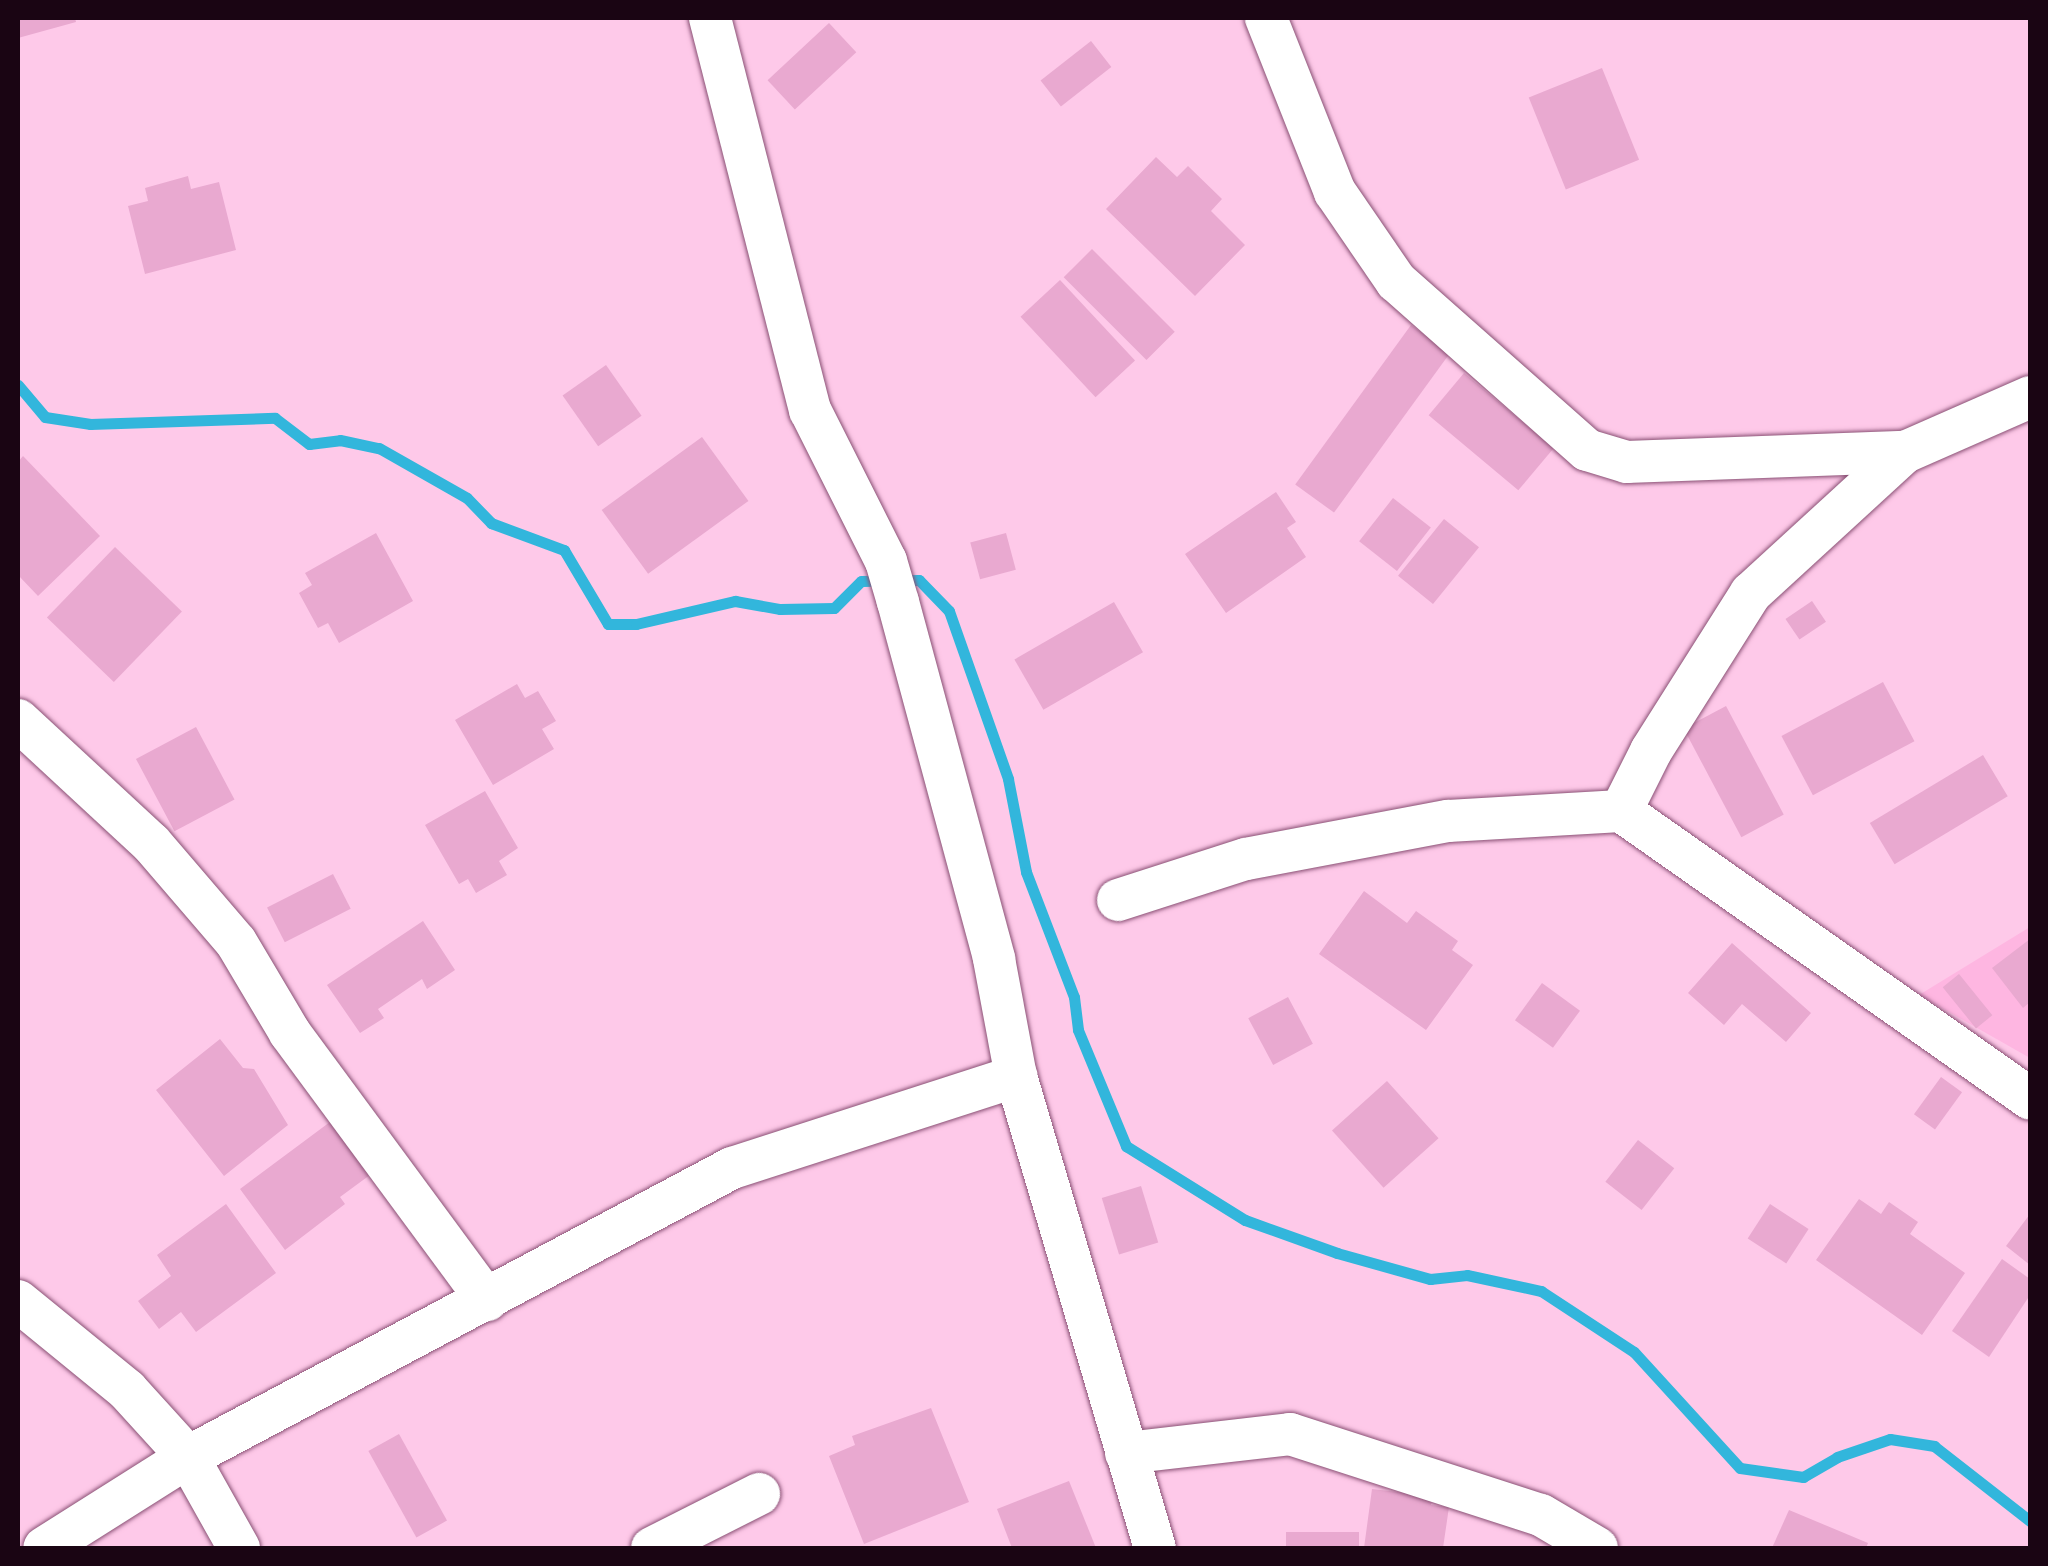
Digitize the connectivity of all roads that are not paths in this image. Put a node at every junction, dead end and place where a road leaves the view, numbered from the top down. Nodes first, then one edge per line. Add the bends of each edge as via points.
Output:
1 (710, 18) edge
2 (1266, 18) edge
3 (2030, 397) edge
4 (1905, 452) junction
5 (18, 720) edge
6 (1621, 811) junction
7 (1118, 900) dead end
8 (1016, 1076) junction
9 (2030, 1098) edge
10 (487, 1300) junction
11 (18, 1301) edge
12 (1126, 1452) junction
13 (188, 1457) junction
14 (759, 1494) dead end
15 (44, 1548) edge
16 (240, 1548) edge
17 (652, 1548) edge
18 (1155, 1548) edge
19 (1597, 1548) edge

1 - 8 street via 810,410 886,561 898,602 994,959
2 - 4 street via 1335,192 1396,281 1587,450 1628,462
3 - 4 street
4 - 6 street via 1752,593 1651,751
5 - 10 street via 150,843 236,942 290,1033
6 - 7 street via 1448,820 1246,859
6 - 9 street
8 - 10 street via 732,1168
8 - 12 street
10 - 13 street
11 - 13 street via 127,1390
12 - 18 street
12 - 19 street via 1290,1434 1540,1515
13 - 15 street
13 - 16 street
14 - 17 street

